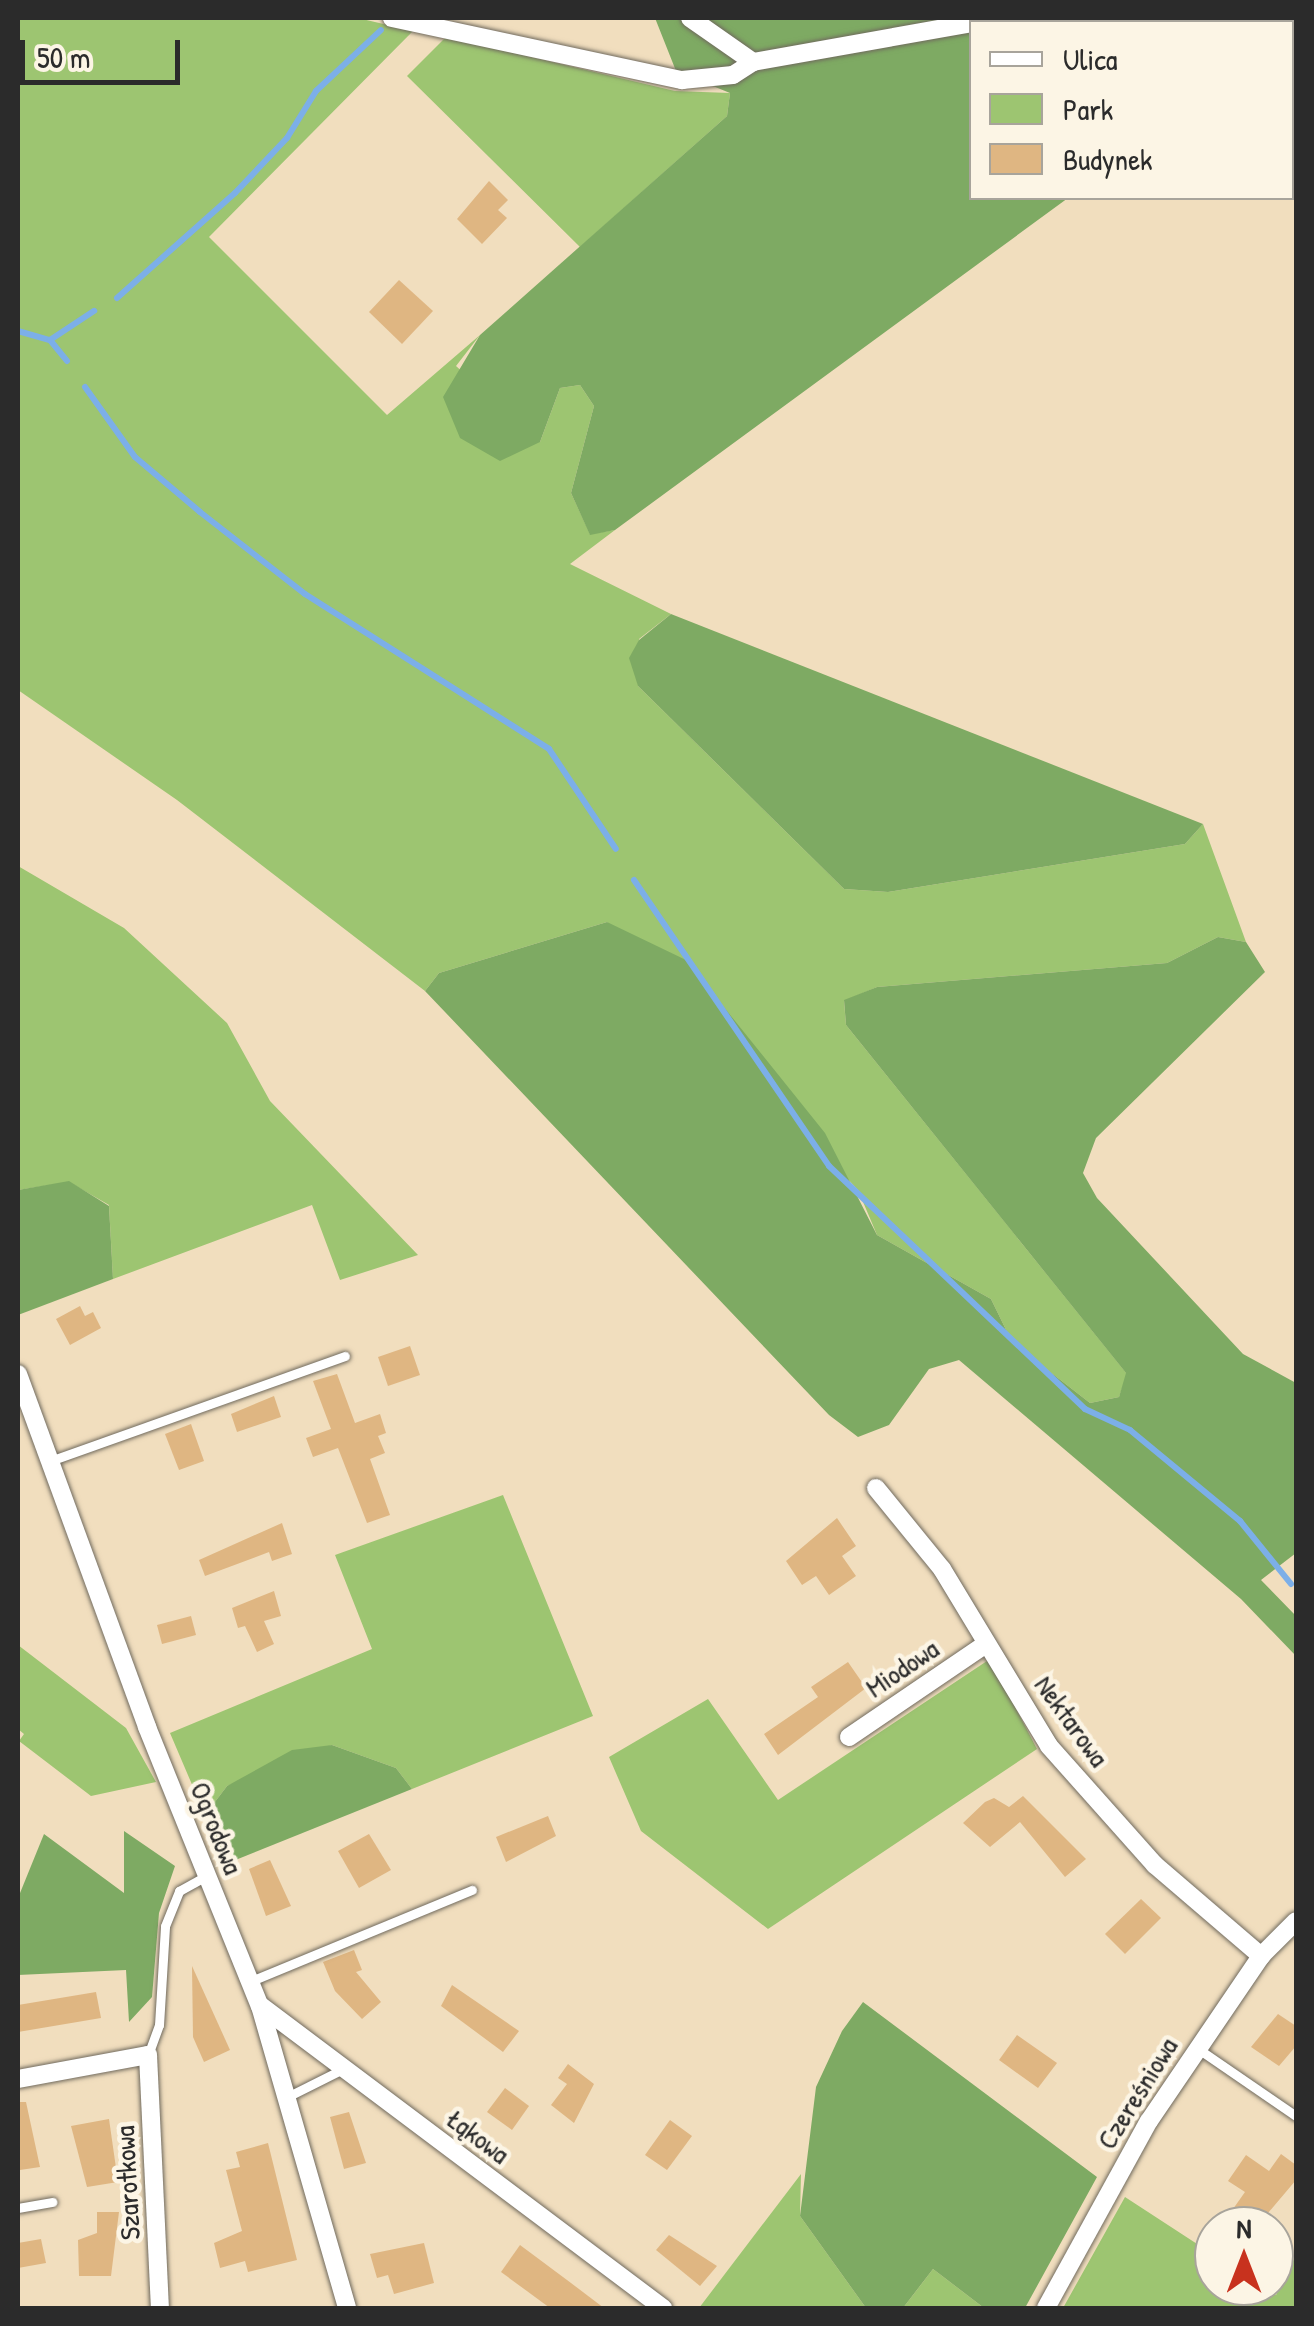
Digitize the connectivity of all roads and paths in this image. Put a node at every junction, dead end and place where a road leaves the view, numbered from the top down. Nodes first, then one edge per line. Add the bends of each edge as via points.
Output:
1 (392, 18) edge
2 (690, 18) edge
3 (969, 24) edge
4 (753, 62) junction
5 (346, 1356) dead end
6 (18, 1374) edge
7 (50, 1462) junction
8 (876, 1488) dead end
9 (986, 1644) junction
10 (849, 1737) dead end
11 (206, 1876) junction
12 (472, 1890) dead end
13 (1296, 1921) edge
14 (1261, 1956) junction
15 (252, 1981) junction
16 (260, 2006) junction
17 (1197, 2048) junction
18 (148, 2055) junction
19 (344, 2069) junction
20 (18, 2079) edge
21 (287, 2096) junction
22 (1296, 2116) edge
23 (52, 2202) dead end
24 (18, 2208) edge
25 (160, 2308) edge
26 (347, 2308) edge
27 (663, 2308) edge
28 (1046, 2308) edge

1 - 4 street via 682,80 734,75
2 - 4 street
3 - 4 street
5 - 7 lane
6 - 7 street, Ogrodowa
7 - 11 street, Ogrodowa
8 - 9 street, Nektarowa via 915,1531
9 - 10 street, Miodowa
9 - 14 street, Nektarowa via 1048,1746 1155,1865
11 - 15 street, Ogrodowa
11 - 18 lane via 179,1891 165,1926 159,2025
12 - 15 lane
13 - 14 street, Czereśniowa
14 - 17 street, Czereśniowa
15 - 16 street, Ogrodowa
16 - 19 street, Łąkowa
16 - 21 street, Ogrodowa
17 - 22 lane
17 - 28 street, Czereśniowa
18 - 20 street
18 - 25 street, Szarotkowa
19 - 21 lane
19 - 27 street, Łąkowa
21 - 26 street, Ogrodowa
23 - 24 lane

